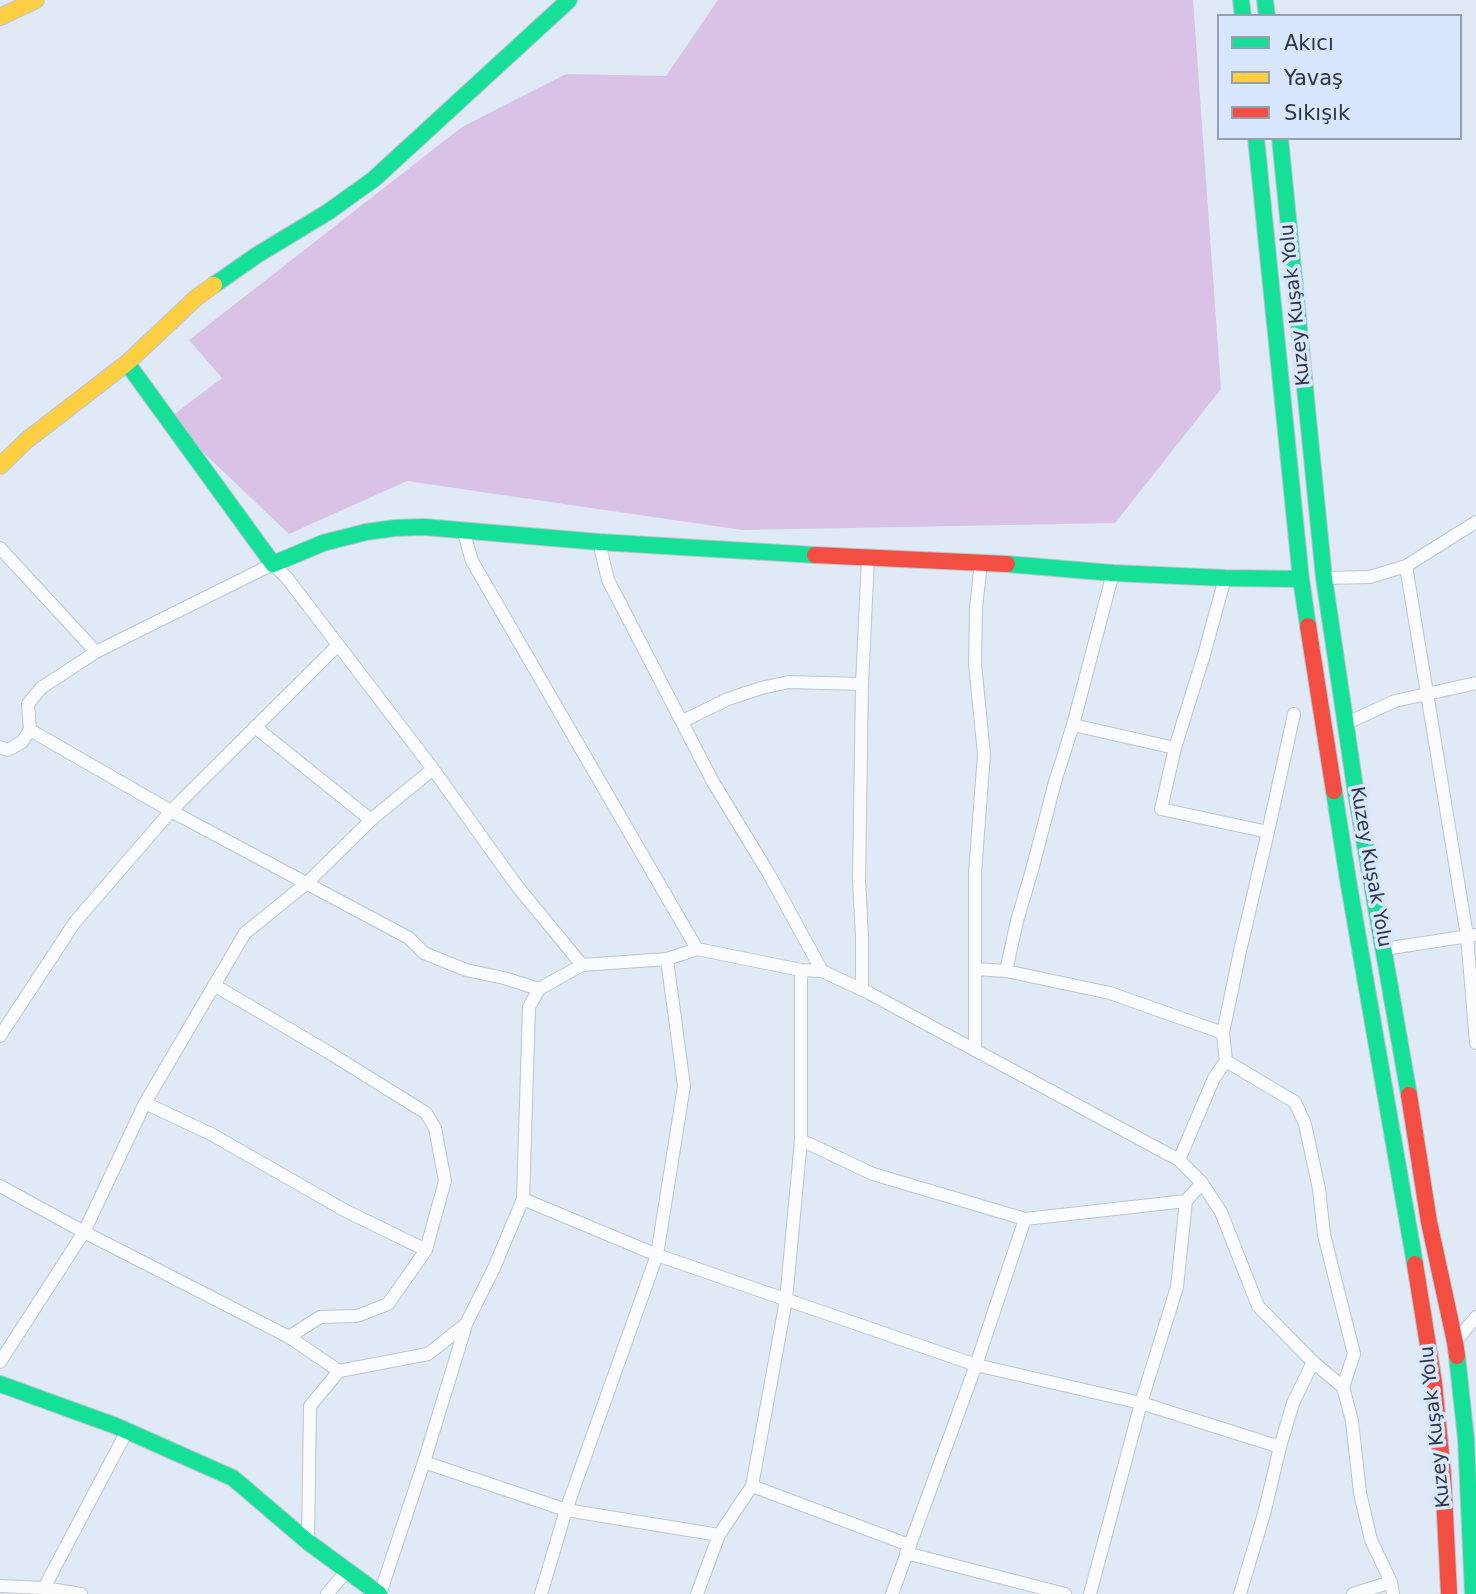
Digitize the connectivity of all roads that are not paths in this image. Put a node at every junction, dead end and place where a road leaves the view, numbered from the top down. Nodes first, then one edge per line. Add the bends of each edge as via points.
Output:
1 (36, 0) edge
2 (569, 0) edge
3 (0, 17) edge
4 (1256, 140) edge
5 (1280, 140) edge
6 (127, 363) junction
7 (0, 466) edge
8 (1476, 522) edge
9 (463, 530) junction
10 (599, 542) junction
11 (0, 548) edge
12 (868, 558) junction
13 (981, 562) junction
14 (273, 564) junction
15 (1406, 566) junction
16 (1113, 573) junction
17 (1370, 577) junction
18 (1225, 578) junction
19 (1324, 578) junction
20 (1301, 579) junction
21 (1411, 588) junction
22 (338, 645) junction
23 (96, 652) junction
24 (1476, 683) edge
25 (862, 684) junction
26 (1426, 693) junction
27 (1294, 714) dead end
28 (682, 722) junction
29 (1346, 723) junction
30 (1073, 725) junction
31 (255, 727) junction
32 (30, 730) junction
33 (0, 747) edge
34 (1175, 748) junction
35 (433, 769) junction
36 (171, 811) junction
37 (371, 820) junction
38 (1268, 832) junction
39 (307, 883) junction
40 (1471, 936) edge
41 (697, 949) junction
42 (1384, 949) junction
43 (667, 959) junction
44 (582, 965) junction
45 (975, 969) junction
46 (801, 970) junction
47 (822, 971) junction
48 (1006, 971) junction
49 (214, 985) junction
50 (539, 989) junction
51 (862, 989) junction
52 (1223, 1033) junction
53 (0, 1036) edge
54 (1476, 1043) edge
55 (975, 1050) junction
56 (1226, 1061) junction
57 (145, 1103) junction
58 (801, 1140) junction
59 (1180, 1160) junction
60 (1202, 1183) junction
61 (0, 1186) edge
62 (523, 1199) junction
63 (1186, 1201) junction
64 (1025, 1219) junction
65 (84, 1232) junction
66 (426, 1250) junction
67 (657, 1255) junction
68 (786, 1300) junction
69 (1476, 1317) edge
70 (466, 1324) junction
71 (289, 1337) junction
72 (1455, 1342) junction
73 (0, 1362) edge
74 (1312, 1362) junction
75 (976, 1365) junction
76 (339, 1371) junction
77 (0, 1384) edge
78 (1343, 1387) junction
79 (1141, 1403) junction
80 (127, 1431) junction
81 (1280, 1447) junction
82 (424, 1462) junction
83 (752, 1486) junction
84 (566, 1510) junction
85 (719, 1535) junction
86 (308, 1542) junction
87 (908, 1549) junction
88 (1474, 1549) edge
89 (347, 1571) junction
90 (0, 1586) edge
91 (44, 1588) junction
92 (1392, 1588) edge
93 (81, 1594) edge
94 (327, 1594) edge
95 (379, 1594) edge
96 (541, 1594) edge
97 (697, 1594) edge
98 (892, 1594) edge
99 (1065, 1594) edge
100 (1090, 1594) edge
101 (1240, 1594) edge
102 (1353, 1594) edge
103 (1449, 1594) edge
104 (1473, 1594) edge

1 - 3 main road
2 - 6 main road via 374,179 197,297
4 - 20 main road, Kuzey Kuşak Yolu
5 - 19 main road, Kuzey Kuşak Yolu
6 - 7 main road
6 - 14 main road
8 - 15 street
9 - 10 main road
9 - 14 main road via 424,527 366,532 323,543
9 - 41 street via 472,561
10 - 12 main road
10 - 28 street via 608,580
11 - 23 street
12 - 13 main road
12 - 25 street
13 - 16 main road
13 - 45 street via 975,664 984,754 975,873
14 - 22 street
14 - 23 street
15 - 17 street
15 - 21 street
16 - 18 main road
16 - 30 street
17 - 19 street
17 - 21 street via 1399,575
18 - 20 main road
18 - 34 street
19 - 29 main road, Kuzey Kuşak Yolu
20 - 103 main road, Kuzey Kuşak Yolu via 1434,1383
21 - 26 street
22 - 31 street
22 - 35 street
23 - 32 street via 41,688 28,704
24 - 26 street
25 - 28 street via 779,684 728,699
25 - 51 street
26 - 29 street
26 - 40 street
27 - 38 street
28 - 47 street
29 - 42 main road, Kuzey Kuşak Yolu
30 - 34 street
30 - 48 street
31 - 36 street
31 - 37 street
32 - 33 street via 22,743 8,750
32 - 36 street
34 - 38 street via 1161,809
35 - 37 street
35 - 44 street via 517,886
36 - 39 street
36 - 53 street via 75,922
37 - 39 street
38 - 52 street
39 - 49 street via 245,933
39 - 50 street via 409,938 424,953 466,970
40 - 42 street
40 - 54 street
41 - 43 street
41 - 46 street
42 - 72 main road, Kuzey Kuşak Yolu via 1429,1222
43 - 44 street
43 - 67 street via 684,1086
44 - 50 street
45 - 48 street
45 - 55 street
46 - 47 street
46 - 58 street
47 - 51 street
48 - 52 street via 1110,993
49 - 57 street
49 - 66 street via 426,1113 435,1128 445,1181
50 - 62 street via 529,1007
51 - 55 street
52 - 56 street
55 - 59 street
56 - 59 street via 1214,1078
56 - 78 street via 1295,1102 1305,1124 1324,1235 1354,1354
57 - 65 street
57 - 66 street
58 - 64 street via 873,1174
58 - 68 street
59 - 60 street
60 - 63 street
60 - 74 street via 1221,1212 1258,1306
61 - 65 street
62 - 67 street
62 - 70 street
63 - 64 street
63 - 79 street via 1177,1287
64 - 75 street
65 - 71 street
65 - 73 street
66 - 71 street via 388,1304 357,1316 320,1317
67 - 68 street
67 - 84 street
68 - 75 street
68 - 83 street
69 - 72 street
70 - 76 street via 428,1354
70 - 82 street
71 - 76 street
72 - 88 main road, Kuzey Kuşak Yolu
74 - 78 street
74 - 81 street
75 - 79 street
75 - 87 street
76 - 86 street via 310,1406
77 - 80 main road
78 - 92 street via 1371,1540
79 - 81 street
79 - 100 street
80 - 86 main road via 233,1478
80 - 91 street
81 - 101 street
82 - 84 street
82 - 95 street
83 - 85 street
83 - 87 street
84 - 85 street
84 - 96 street
85 - 97 street
86 - 89 main road
87 - 98 street
87 - 99 street
88 - 104 main road, Kuzey Kuşak Yolu
89 - 94 street
89 - 95 main road
90 - 91 street
91 - 93 street
92 - 102 street

